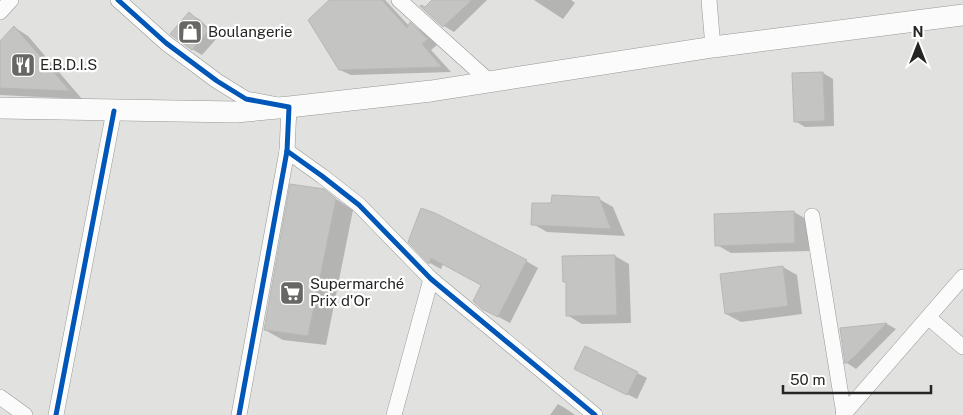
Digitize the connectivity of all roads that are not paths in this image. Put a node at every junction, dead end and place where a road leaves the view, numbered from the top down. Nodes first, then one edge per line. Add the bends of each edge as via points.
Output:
1 (11, 0) edge
2 (118, 0) edge
3 (399, 0) edge
4 (709, 0) edge
5 (0, 12) edge
6 (963, 14) edge
7 (713, 48) junction
8 (489, 81) junction
9 (288, 107) junction
10 (0, 108) edge
11 (114, 111) junction
12 (287, 151) junction
13 (812, 216) dead end
14 (963, 277) edge
15 (431, 279) junction
16 (929, 318) junction
17 (963, 347) edge
18 (0, 397) edge
19 (24, 415) edge
20 (56, 415) edge
21 (239, 415) edge
22 (394, 415) edge
23 (595, 415) edge
24 (843, 415) edge

1 - 5 street
2 - 9 street via 166,43 246,99
3 - 8 street
4 - 7 street
6 - 7 main road
7 - 8 main road
8 - 9 main road
9 - 11 main road via 236,112
9 - 12 street
10 - 11 main road
11 - 20 street
12 - 15 street via 359,205
12 - 21 street
13 - 24 street
14 - 16 street
15 - 22 street
15 - 23 street
16 - 17 street
16 - 24 street
18 - 19 street

